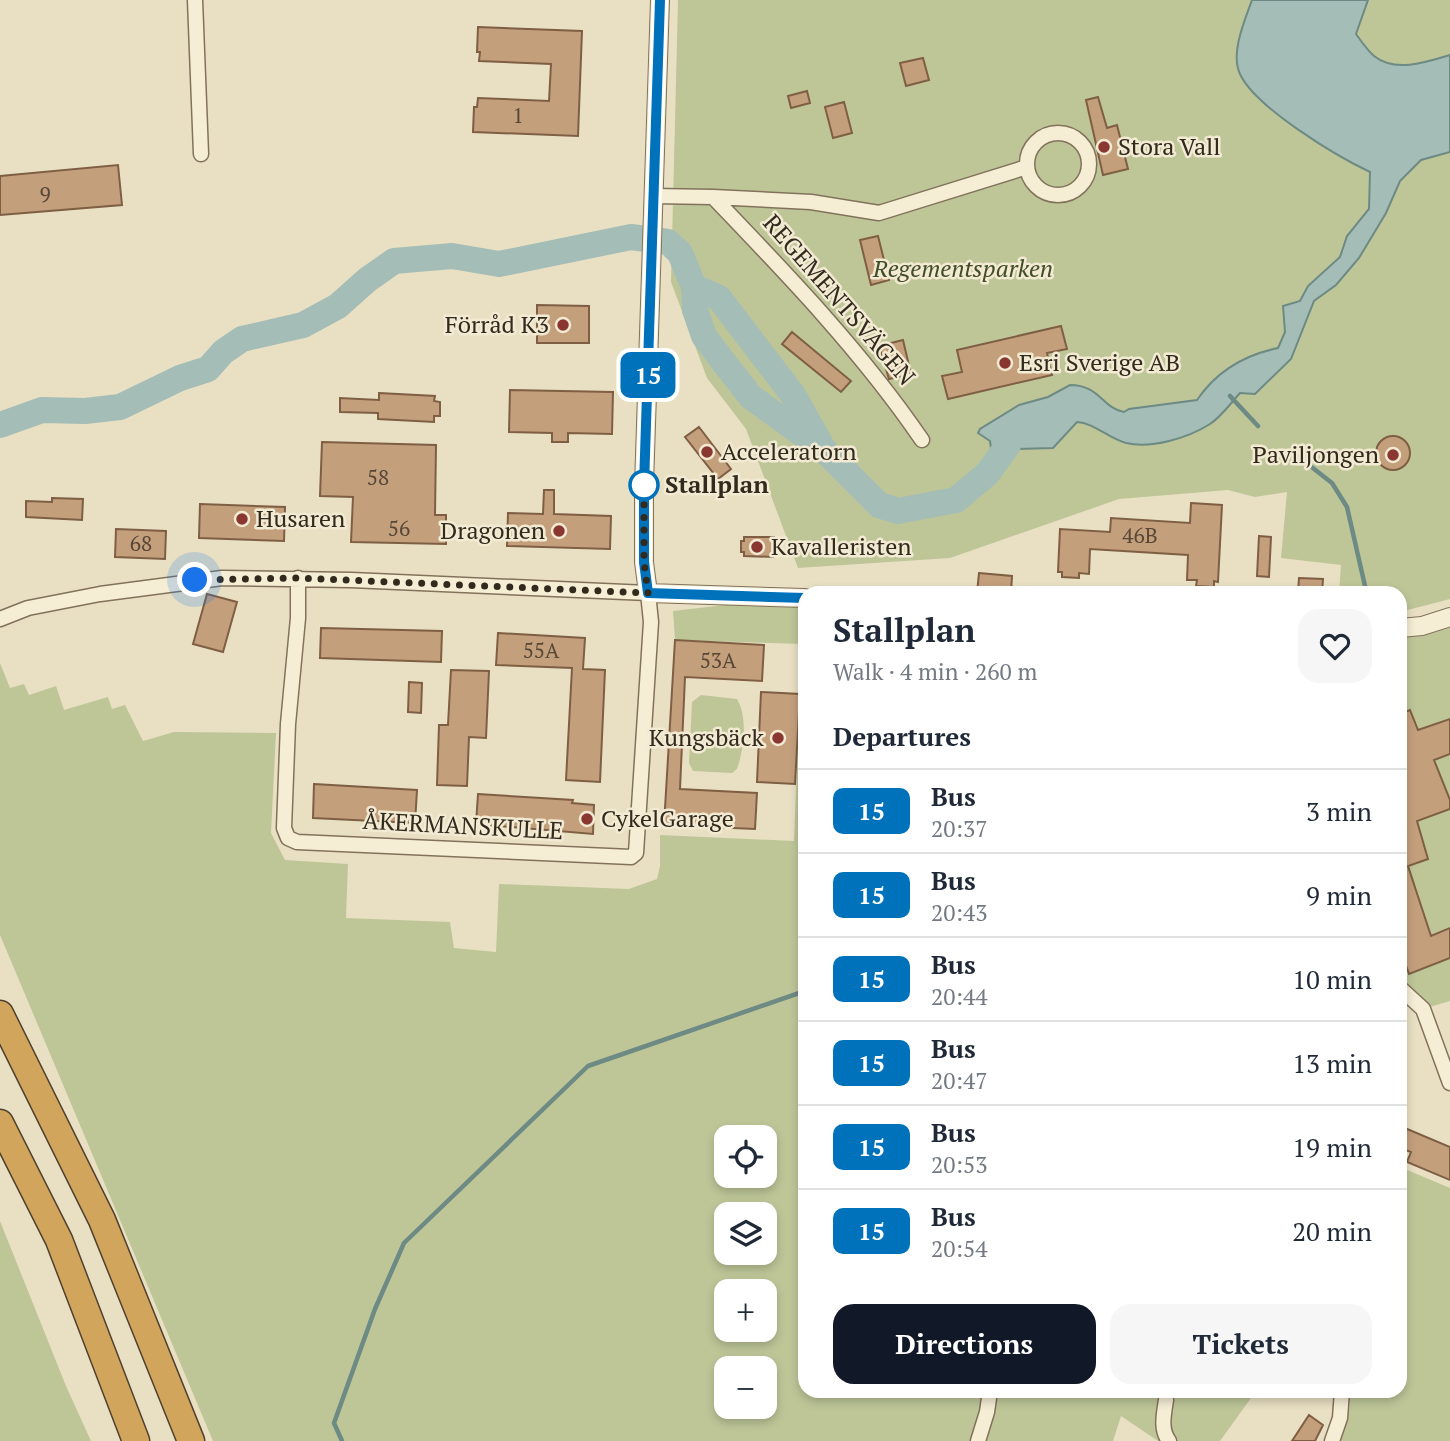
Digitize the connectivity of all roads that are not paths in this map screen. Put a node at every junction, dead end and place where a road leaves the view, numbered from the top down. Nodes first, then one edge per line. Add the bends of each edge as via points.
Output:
1 (195, 0) edge
2 (660, 0) edge
3 (201, 153) dead end
4 (1027, 167) junction
5 (653, 196) junction
6 (713, 197) junction
7 (922, 440) dead end
8 (298, 578) junction
9 (648, 593) junction
10 (798, 598) edge
11 (1450, 617) edge
12 (0, 619) edge
13 (1407, 627) edge
14 (1407, 995) edge
15 (0, 1014) edge
16 (1450, 1083) edge
17 (0, 1123) edge
18 (988, 1398) edge
19 (1341, 1398) edge
20 (1166, 1401) dead end
21 (136, 1441) edge
22 (191, 1441) edge
23 (978, 1441) edge
24 (1169, 1441) edge
25 (1332, 1441) edge

1 - 3 street
2 - 5 street
4 - 4 street via 1034,184 1059,195 1077,189 1083,181 1087,153 1074,138 1056,134 1038,141
4 - 6 street, REGEMENTSVÄGEN via 879,213 811,202
5 - 6 street, REGEMENTSVÄGEN
5 - 9 street via 644,485
6 - 7 street, REGEMENTSVÄGEN via 832,326
8 - 9 street
8 - 9 street, ÅKERMANSKULLE via 284,828 288,838 297,842 636,853 651,622
8 - 12 street via 195,580 28,608
9 - 10 street
11 - 13 street
14 - 16 street via 1423,1010
15 - 22 highway via 102,1220
17 - 21 highway via 59,1240
18 - 23 street
19 - 25 street
20 - 24 street via 1163,1419

